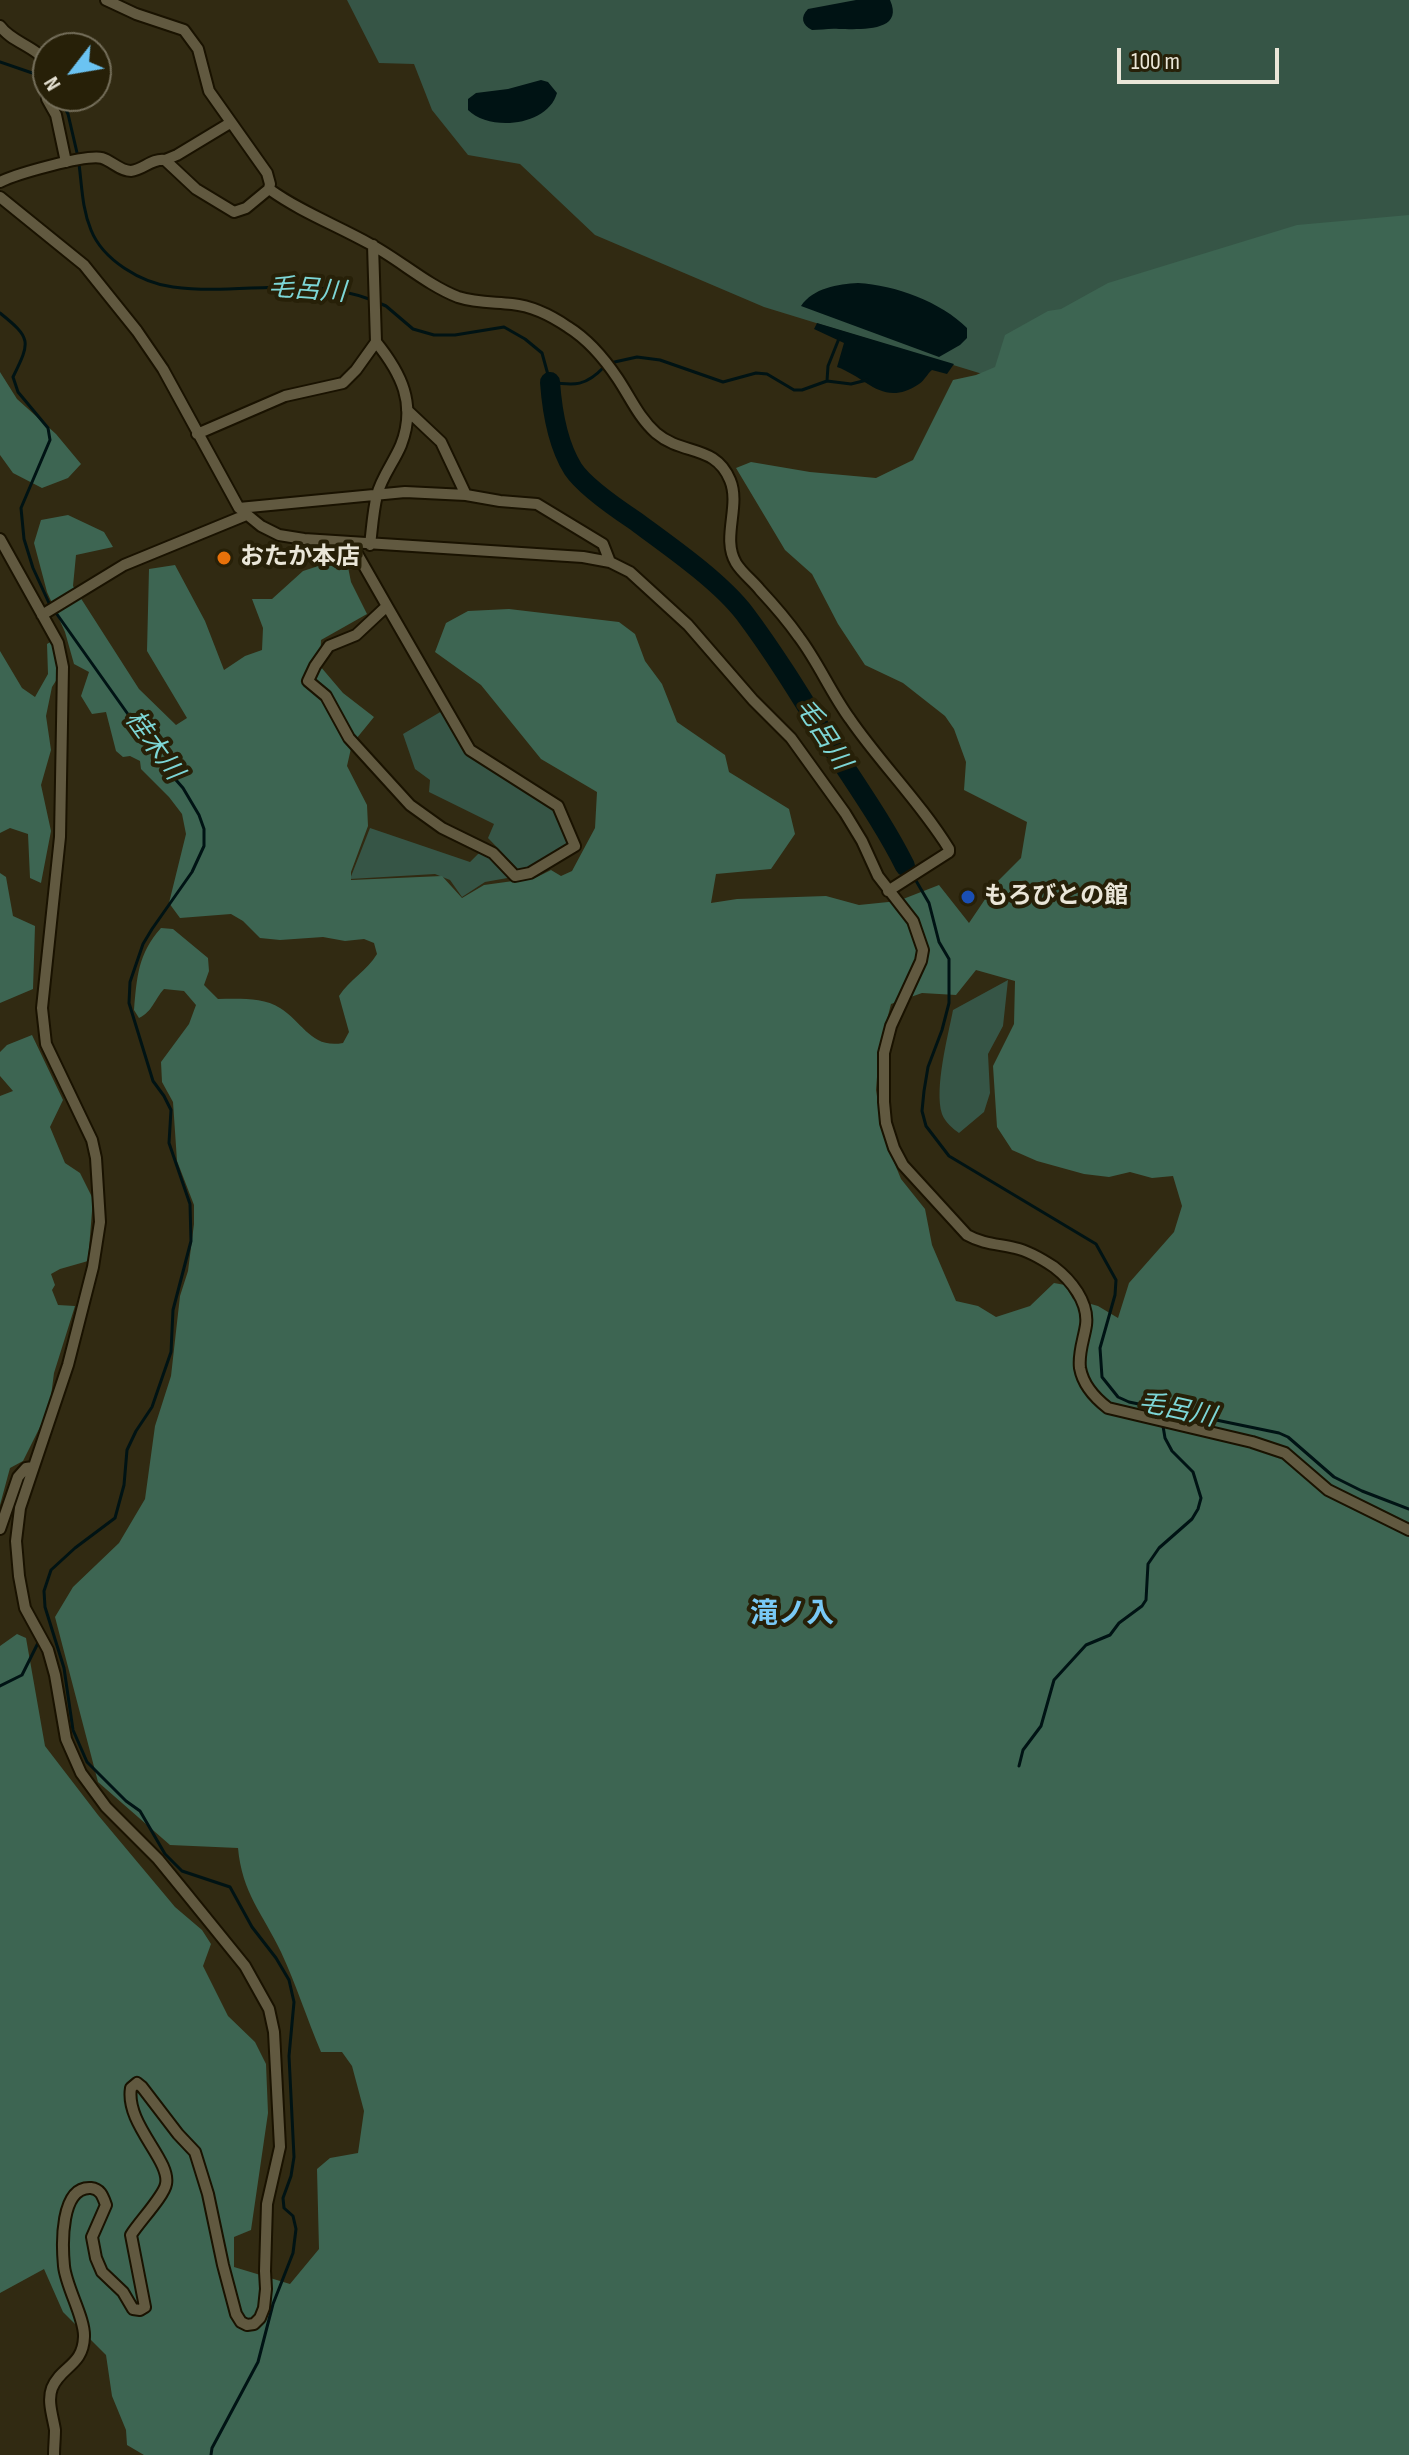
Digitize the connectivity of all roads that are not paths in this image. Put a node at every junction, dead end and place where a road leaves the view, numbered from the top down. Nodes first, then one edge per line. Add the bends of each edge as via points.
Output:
1 (106, 0) edge
2 (0, 26) edge
3 (32, 49) edge
4 (54, 112) edge
5 (230, 123) junction
6 (165, 160) junction
7 (68, 162) junction
8 (0, 182) edge
9 (269, 189) junction
10 (0, 197) edge
11 (373, 245) junction
12 (376, 342) junction
13 (407, 410) junction
14 (197, 434) junction
15 (377, 493) junction
16 (466, 495) junction
17 (243, 512) junction
18 (0, 539) edge
19 (351, 543) junction
20 (370, 545) junction
21 (610, 562) junction
22 (387, 606) junction
23 (44, 614) junction
24 (891, 889) junction
25 (33, 1467) junction
26 (0, 1529) edge
27 (1409, 1530) edge
28 (54, 2455) edge

1 - 5 street via 184,30 198,49 209,91
2 - 3 street
4 - 7 street
5 - 6 street
5 - 9 street via 267,173
6 - 7 street via 132,171 103,158
6 - 9 street via 196,189 234,212
7 - 8 street
9 - 11 street
10 - 14 street via 84,265 106,291 163,369
11 - 12 street
11 - 24 street via 459,297 516,304 567,326 601,355 652,428 667,441 713,456 719,463 732,483 731,551 737,564 802,640 848,717 923,809 949,852
12 - 13 street via 404,383
12 - 14 street via 343,383 285,396
13 - 15 street via 401,444
13 - 16 street via 445,448
14 - 17 street
15 - 16 street
15 - 17 street
15 - 20 street
16 - 21 street via 541,506 603,544
17 - 19 street via 279,535
17 - 23 street via 124,565
18 - 23 street
19 - 20 street
19 - 22 street
20 - 21 street
21 - 24 street via 630,572 688,625 791,738
22 - 22 street via 470,750 558,806 575,846 530,873 515,876 493,853 410,805 349,738 326,696 308,681 329,646 356,635
23 - 25 street via 63,667 60,837 43,1033 92,1140 100,1222 68,1365
24 - 27 street via 913,921 923,950 884,1053 886,1123 903,1165 967,1235 1038,1256 1069,1280 1087,1321 1080,1369 1095,1398 1108,1408 1285,1453 1328,1490
25 - 26 street via 18,1477
25 - 28 street via 17,1520 17,1564 25,1608 52,1662 69,1751 106,1807 158,1859 258,1987 274,2032 280,2147 267,2204 264,2308 260,2318 247,2325 236,2314 195,2152 142,2087 137,2083 131,2088 138,2124 167,2174 165,2188 131,2235 145,2307 133,2309 96,2258 92,2237 106,2205 102,2193 95,2188 76,2192 65,2221 64,2267 85,2334 82,2353 53,2384

